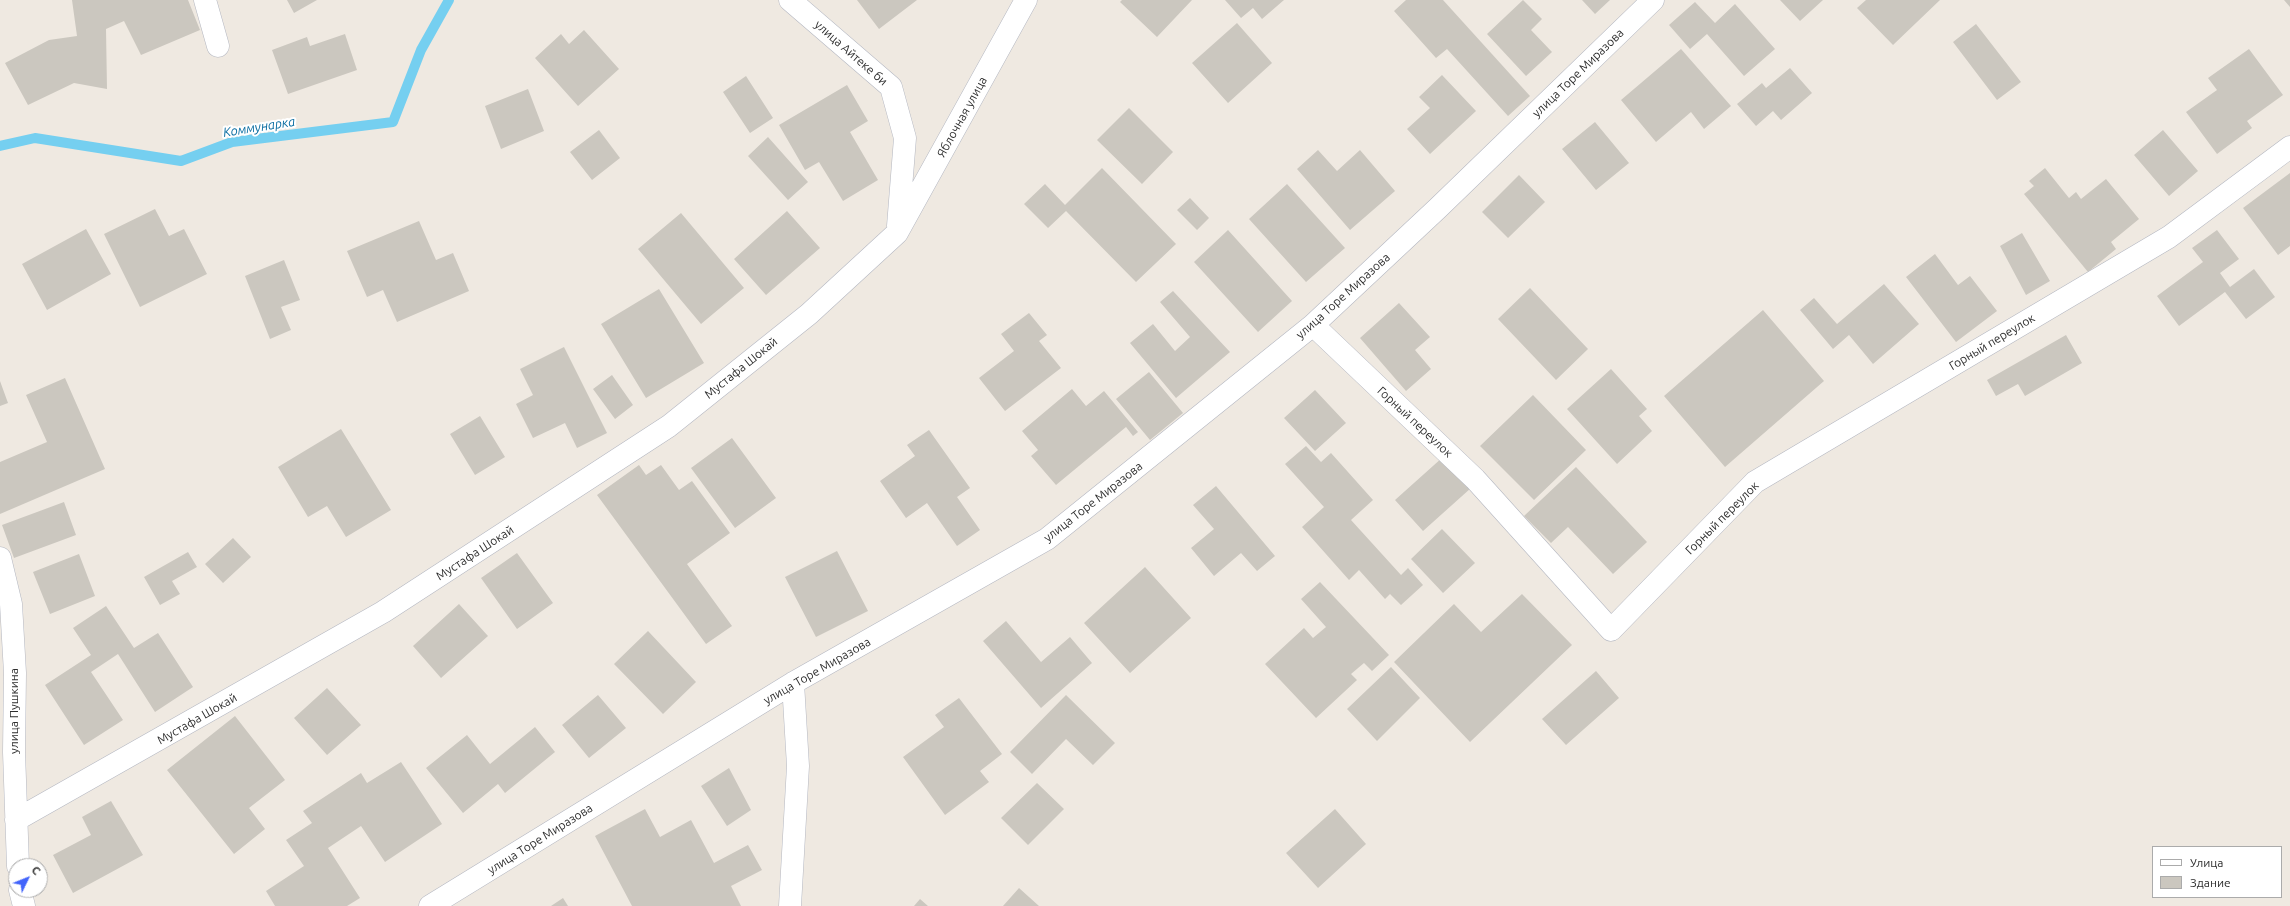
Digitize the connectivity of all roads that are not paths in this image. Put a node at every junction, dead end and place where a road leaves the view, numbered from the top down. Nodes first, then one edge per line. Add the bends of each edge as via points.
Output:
1 (205, 0) edge
2 (790, 0) edge
3 (1026, 0) edge
4 (1653, 0) edge
5 (218, 46) dead end
6 (2290, 147) edge
7 (897, 233) junction
8 (1313, 325) junction
9 (0, 558) edge
10 (793, 683) junction
11 (16, 820) junction
12 (18, 858) edge
13 (430, 906) edge
14 (790, 906) edge

1 - 5 street
2 - 7 street, улица Айтеке би via 891,87 905,138
3 - 7 street, Яблочная улица
4 - 8 street, улица Торе Миразова
6 - 8 street, Горный переулок via 2169,236 1755,482 1611,630 1475,479
7 - 11 street, Мустафа Шокай via 809,314 663,430 383,612
8 - 10 street, улица Торе Миразова via 1047,539
9 - 11 street, улица Пушкина via 11,604 15,673
10 - 13 street, улица Торе Миразова
10 - 14 street via 798,766
11 - 12 street, улица Пушкина

